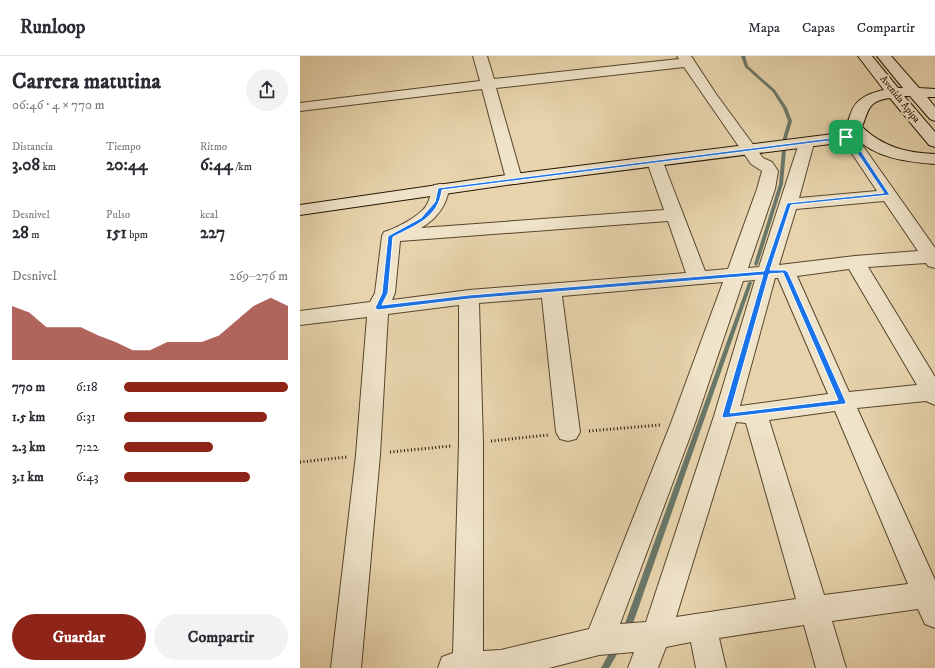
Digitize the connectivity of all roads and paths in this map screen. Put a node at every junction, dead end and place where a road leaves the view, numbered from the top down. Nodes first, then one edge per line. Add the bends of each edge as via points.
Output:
1 (480, 56) edge
2 (866, 56) edge
3 (884, 56) edge
4 (686, 59) edge
5 (489, 84) junction
6 (915, 92) junction
7 (935, 92) edge
8 (894, 94) junction
9 (300, 107) edge
10 (935, 116) edge
11 (850, 132) junction
12 (935, 142) edge
13 (806, 143) junction
14 (749, 150) junction
15 (935, 159) edge
16 (655, 162) junction
17 (514, 178) junction
18 (440, 189) junction
19 (888, 195) junction
20 (789, 204) junction
21 (300, 210) edge
22 (674, 215) junction
23 (391, 236) junction
24 (933, 258) edge
25 (855, 262) junction
26 (776, 272) junction
27 (734, 275) junction
28 (698, 279) junction
29 (551, 291) junction
30 (469, 297) junction
31 (378, 308) junction
32 (300, 318) edge
33 (934, 393) edge
34 (842, 402) junction
35 (755, 413) junction
36 (726, 416) junction
37 (568, 432) dead end
38 (932, 600) edge
39 (816, 610) junction
40 (702, 626) junction
41 (656, 635) junction
42 (599, 641) junction
43 (460, 667) edge
44 (346, 668) edge
45 (643, 668) edge
46 (712, 668) edge
47 (831, 668) edge

1 - 5 street
2 - 8 street, Avenida Apipa
3 - 6 street, Avenida Apipa
4 - 5 street
4 - 14 street
5 - 9 street
5 - 17 street
6 - 7 street
6 - 8 street
6 - 10 street, Avenida Apipa
8 - 11 street via 875,96 863,105
8 - 12 street, Avenida Apipa
11 - 13 street
11 - 15 street via 886,151 910,158
11 - 19 street via 859,152
13 - 14 street
13 - 20 street
14 - 16 street
14 - 27 street via 757,161 770,171
16 - 17 street
16 - 22 street
17 - 18 street
18 - 21 street
18 - 23 street via 438,202 423,220
19 - 20 street
19 - 24 street
20 - 26 street
22 - 23 street
22 - 28 street
23 - 31 street via 385,293
24 - 25 street
25 - 26 street
25 - 33 street
26 - 27 street
26 - 34 street
26 - 36 street
27 - 28 street
27 - 42 street via 683,423
28 - 29 street
29 - 30 street
29 - 37 street
30 - 31 street
30 - 43 street via 471,443
31 - 32 street
31 - 44 street via 368,455
33 - 34 street via 888,395
34 - 35 street
34 - 38 street
35 - 36 street
35 - 39 street
36 - 41 street
38 - 39 street
39 - 40 street
39 - 47 street via 819,632
40 - 41 street
40 - 46 street
41 - 42 street
41 - 45 street
42 - 43 street via 501,665

